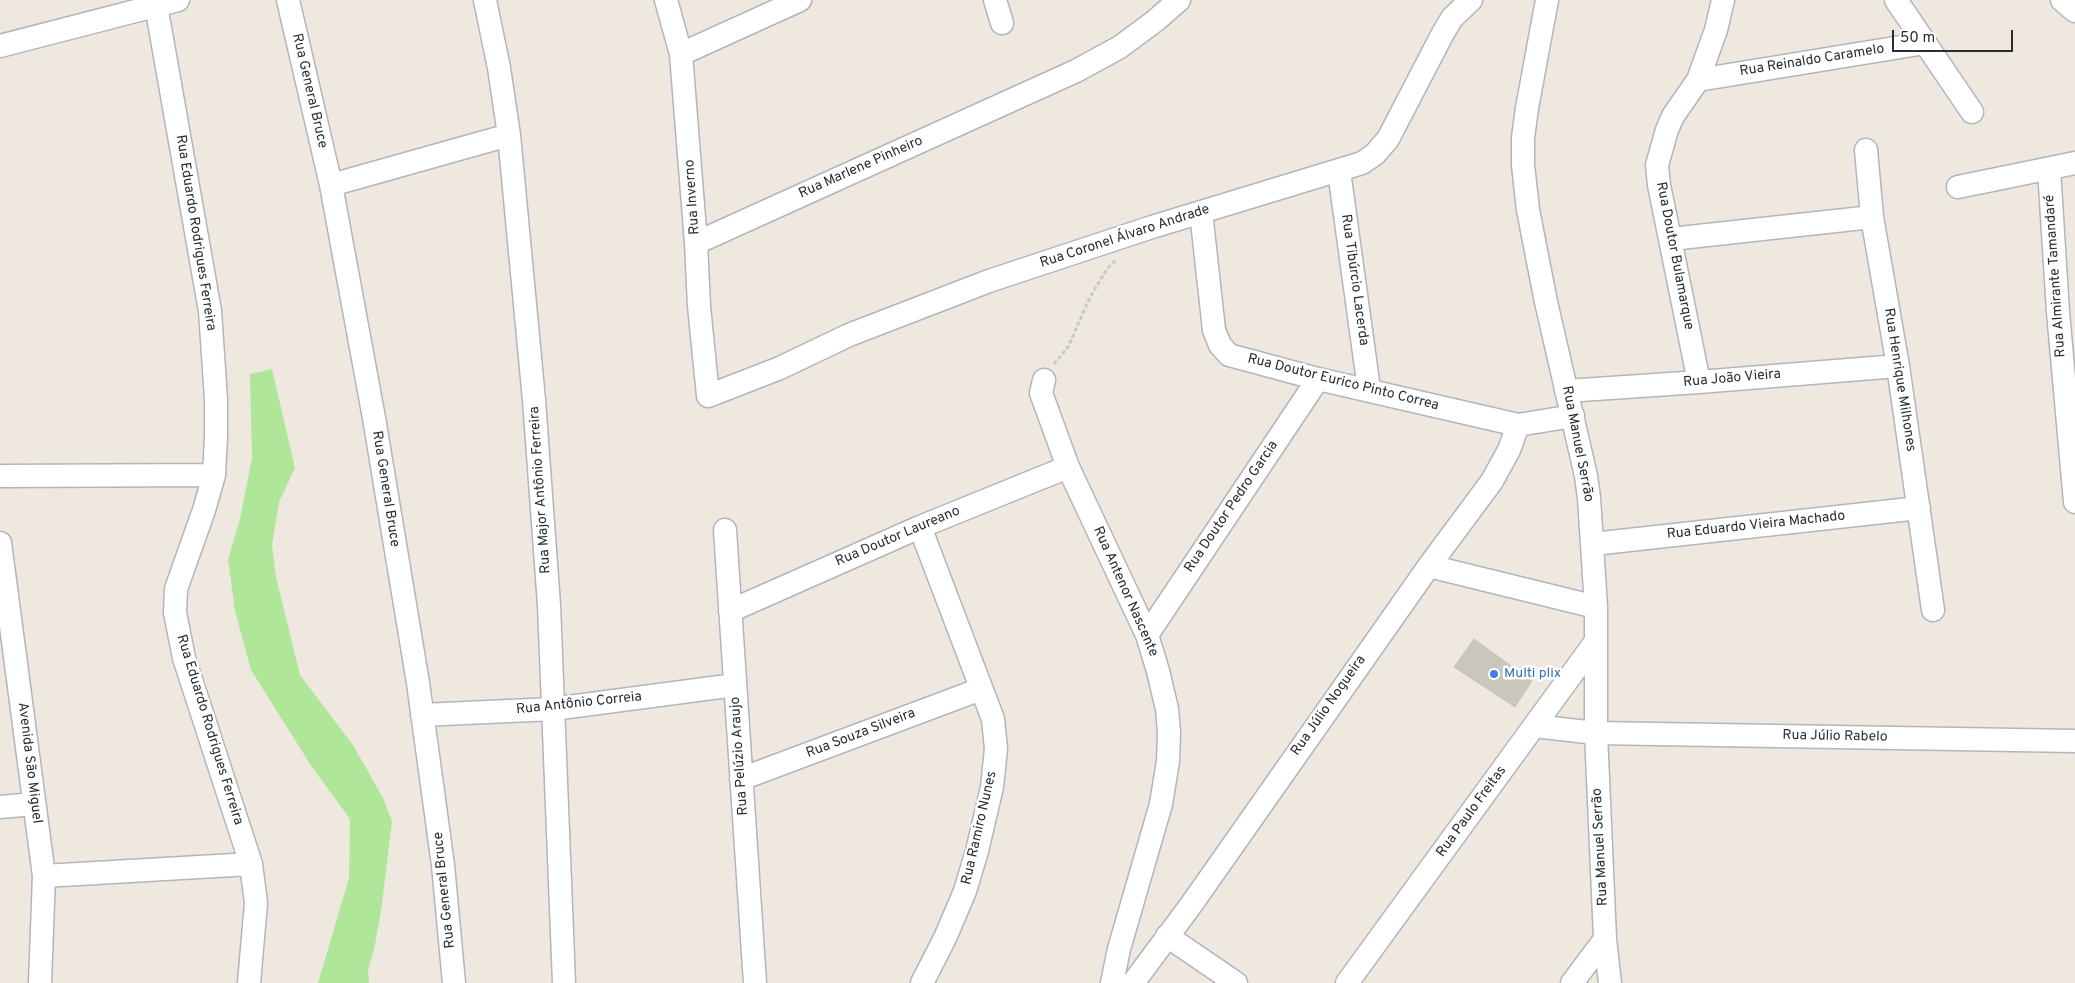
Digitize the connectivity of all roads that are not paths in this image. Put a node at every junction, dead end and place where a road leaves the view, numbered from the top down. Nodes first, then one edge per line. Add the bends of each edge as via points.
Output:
1 (288, 0) edge
2 (485, 0) edge
3 (666, 0) edge
4 (800, 0) edge
5 (995, 0) edge
6 (1179, 0) edge
7 (1471, 0) edge
8 (1547, 0) edge
9 (1723, 0) edge
10 (1896, 0) edge
11 (2062, 0) edge
12 (167, 3) edge
13 (2075, 11) edge
14 (1002, 23) dead end
15 (1925, 43) junction
16 (0, 46) edge
17 (681, 54) junction
18 (1698, 80) junction
19 (1972, 112) dead end
20 (509, 135) junction
21 (1866, 150) dead end
22 (2075, 163) edge
23 (2049, 169) junction
24 (1339, 172) junction
25 (331, 185) junction
26 (1958, 187) dead end
27 (1201, 212) junction
28 (1872, 217) junction
29 (1671, 239) junction
30 (696, 243) junction
31 (2066, 312) edge
32 (1898, 366) junction
33 (1318, 379) junction
34 (1044, 380) road end
35 (1699, 382) junction
36 (1369, 389) junction
37 (1566, 391) junction
38 (708, 396) joint
39 (1573, 416) junction
40 (1518, 424) junction
41 (1068, 467) junction
42 (2074, 472) edge
43 (214, 475) junction
44 (0, 476) edge
45 (2075, 502) edge
46 (1919, 508) junction
47 (920, 527) junction
48 (725, 530) dead end
49 (0, 543) edge
50 (1593, 544) junction
51 (1428, 566) junction
52 (1596, 607) junction
53 (1933, 610) dead end
54 (730, 611) junction
55 (1147, 635) junction
56 (1596, 641) junction
57 (735, 685) junction
58 (981, 689) junction
59 (553, 709) junction
60 (422, 715) junction
61 (1534, 726) junction
62 (1596, 733) junction
63 (2075, 741) edge
64 (741, 779) junction
65 (34, 804) junction
66 (0, 807) edge
67 (251, 864) junction
68 (44, 876) junction
69 (1167, 936) junction
70 (1605, 939) junction
71 (40, 983) edge
72 (249, 983) edge
73 (454, 983) edge
74 (564, 983) edge
75 (755, 983) edge
76 (922, 983) edge
77 (1112, 983) edge
78 (1133, 983) edge
79 (1236, 983) edge
80 (1347, 983) edge
81 (1572, 983) edge
82 (1610, 983) edge

1 - 25 street, Rua General Bruce
2 - 20 street, Rua Major Antônio Ferreira
3 - 17 street, Rua Inverno
4 - 17 street
5 - 14 street
6 - 30 street, Rua Marlene Pinheiro via 1120,46 1076,71
7 - 24 street, Rua Coronel Álvaro Andrade via 1452,18 1388,139 1362,163
8 - 37 street, Rua Manuel Serrão via 1527,108 1523,165 1528,210
9 - 18 street, Rua Doutor Bulamarque
10 - 15 street
11 - 13 street
12 - 16 street
12 - 43 street, Rua Eduardo Rodrigues Ferreira via 210,311 216,408
15 - 18 street, Rua Reinaldo Caramelo
15 - 19 street
17 - 30 street, Rua Inverno
18 - 29 street, Rua Doutor Bulamarque via 1673,116 1657,165
20 - 25 street
20 - 59 street, Rua Major Antônio Ferreira via 537,439
21 - 28 street, Rua Henrique Milhones
22 - 23 street
23 - 26 street
23 - 31 street, Rua Almirante Tamandaré
24 - 27 street, Rua Coronel Álvaro Andrade
24 - 36 street, Rua Tibúrcio Lacerda
25 - 60 street, Rua General Bruce
27 - 33 street, Rua Doutor Eurico Pinto Correa via 1214,330 1220,345 1229,355
27 - 38 street, Rua Coronel Álvaro Andrade via 989,281 849,335 780,368
28 - 29 street
28 - 32 street, Rua Henrique Milhones
29 - 35 street, Rua Doutor Bulamarque
30 - 38 street, Rua Inverno via 698,306
31 - 42 street, Rua Almirante Tamandaré
32 - 35 street, Rua João Vieira
32 - 46 street, Rua Henrique Milhones
33 - 36 street, Rua Doutor Eurico Pinto Correa
33 - 55 street, Rua Doutor Pedro Garcia
34 - 41 street, Rua Antenor Nascente via 1041,393
35 - 37 street, Rua João Vieira
36 - 40 street, Rua Doutor Eurico Pinto Correa
37 - 39 street, Rua Manuel Serrão
39 - 40 street, Rua Doutor Eurico Pinto Correa
39 - 50 street, Rua Manuel Serrão via 1586,476
40 - 51 street, Rua Júlio Nogueira via 1509,450 1492,481
41 - 47 street, Rua Doutor Laureano
41 - 55 street, Rua Antenor Nascente
42 - 45 street, Rua Almirante Tamandaré
43 - 44 street
43 - 67 street, Rua Eduardo Rodrigues Ferreira via 176,589 175,613 184,658
46 - 50 street, Rua Eduardo Vieira Machado
46 - 53 street, Rua Henrique Milhones
47 - 54 street, Rua Doutor Laureano
47 - 58 street, Rua Ramiro Nunes
48 - 54 street, Rua Pelúzio Araujo
49 - 65 street, Avenida São Miguel
50 - 52 street, Rua Manuel Serrão
51 - 52 street
51 - 69 street, Rua Júlio Nogueira
52 - 56 street, Rua Manuel Serrão
54 - 57 street, Rua Pelúzio Araujo
55 - 77 street, Rua Antenor Nascente via 1167,709 1168,761 1161,804
56 - 61 street, Rua Paulo Freitas
56 - 62 street, Rua Manuel Serrão
57 - 59 street, Rua Antônio Correia
57 - 64 street, Rua Pelúzio Araujo
58 - 64 street, Rua Souza Silveira
58 - 76 street, Rua Ramiro Nunes via 993,719 996,748 992,787 965,891
59 - 60 street, Rua Antônio Correia
59 - 74 street, Rua Major Antônio Ferreira
60 - 73 street, Rua General Bruce via 443,865
61 - 62 street, Rua Júlio Rabelo
61 - 80 street, Rua Paulo Freitas
62 - 63 street, Rua Júlio Rabelo
62 - 70 street, Rua Manuel Serrão
64 - 75 street, Rua Pelúzio Araujo
65 - 66 street
65 - 68 street, Avenida São Miguel
67 - 68 street
67 - 72 street, Rua Eduardo Rodrigues Ferreira via 256,903
68 - 71 street, Avenida São Miguel
69 - 78 street, Rua Júlio Nogueira
69 - 79 street
70 - 81 street
70 - 82 street, Rua Manuel Serrão

